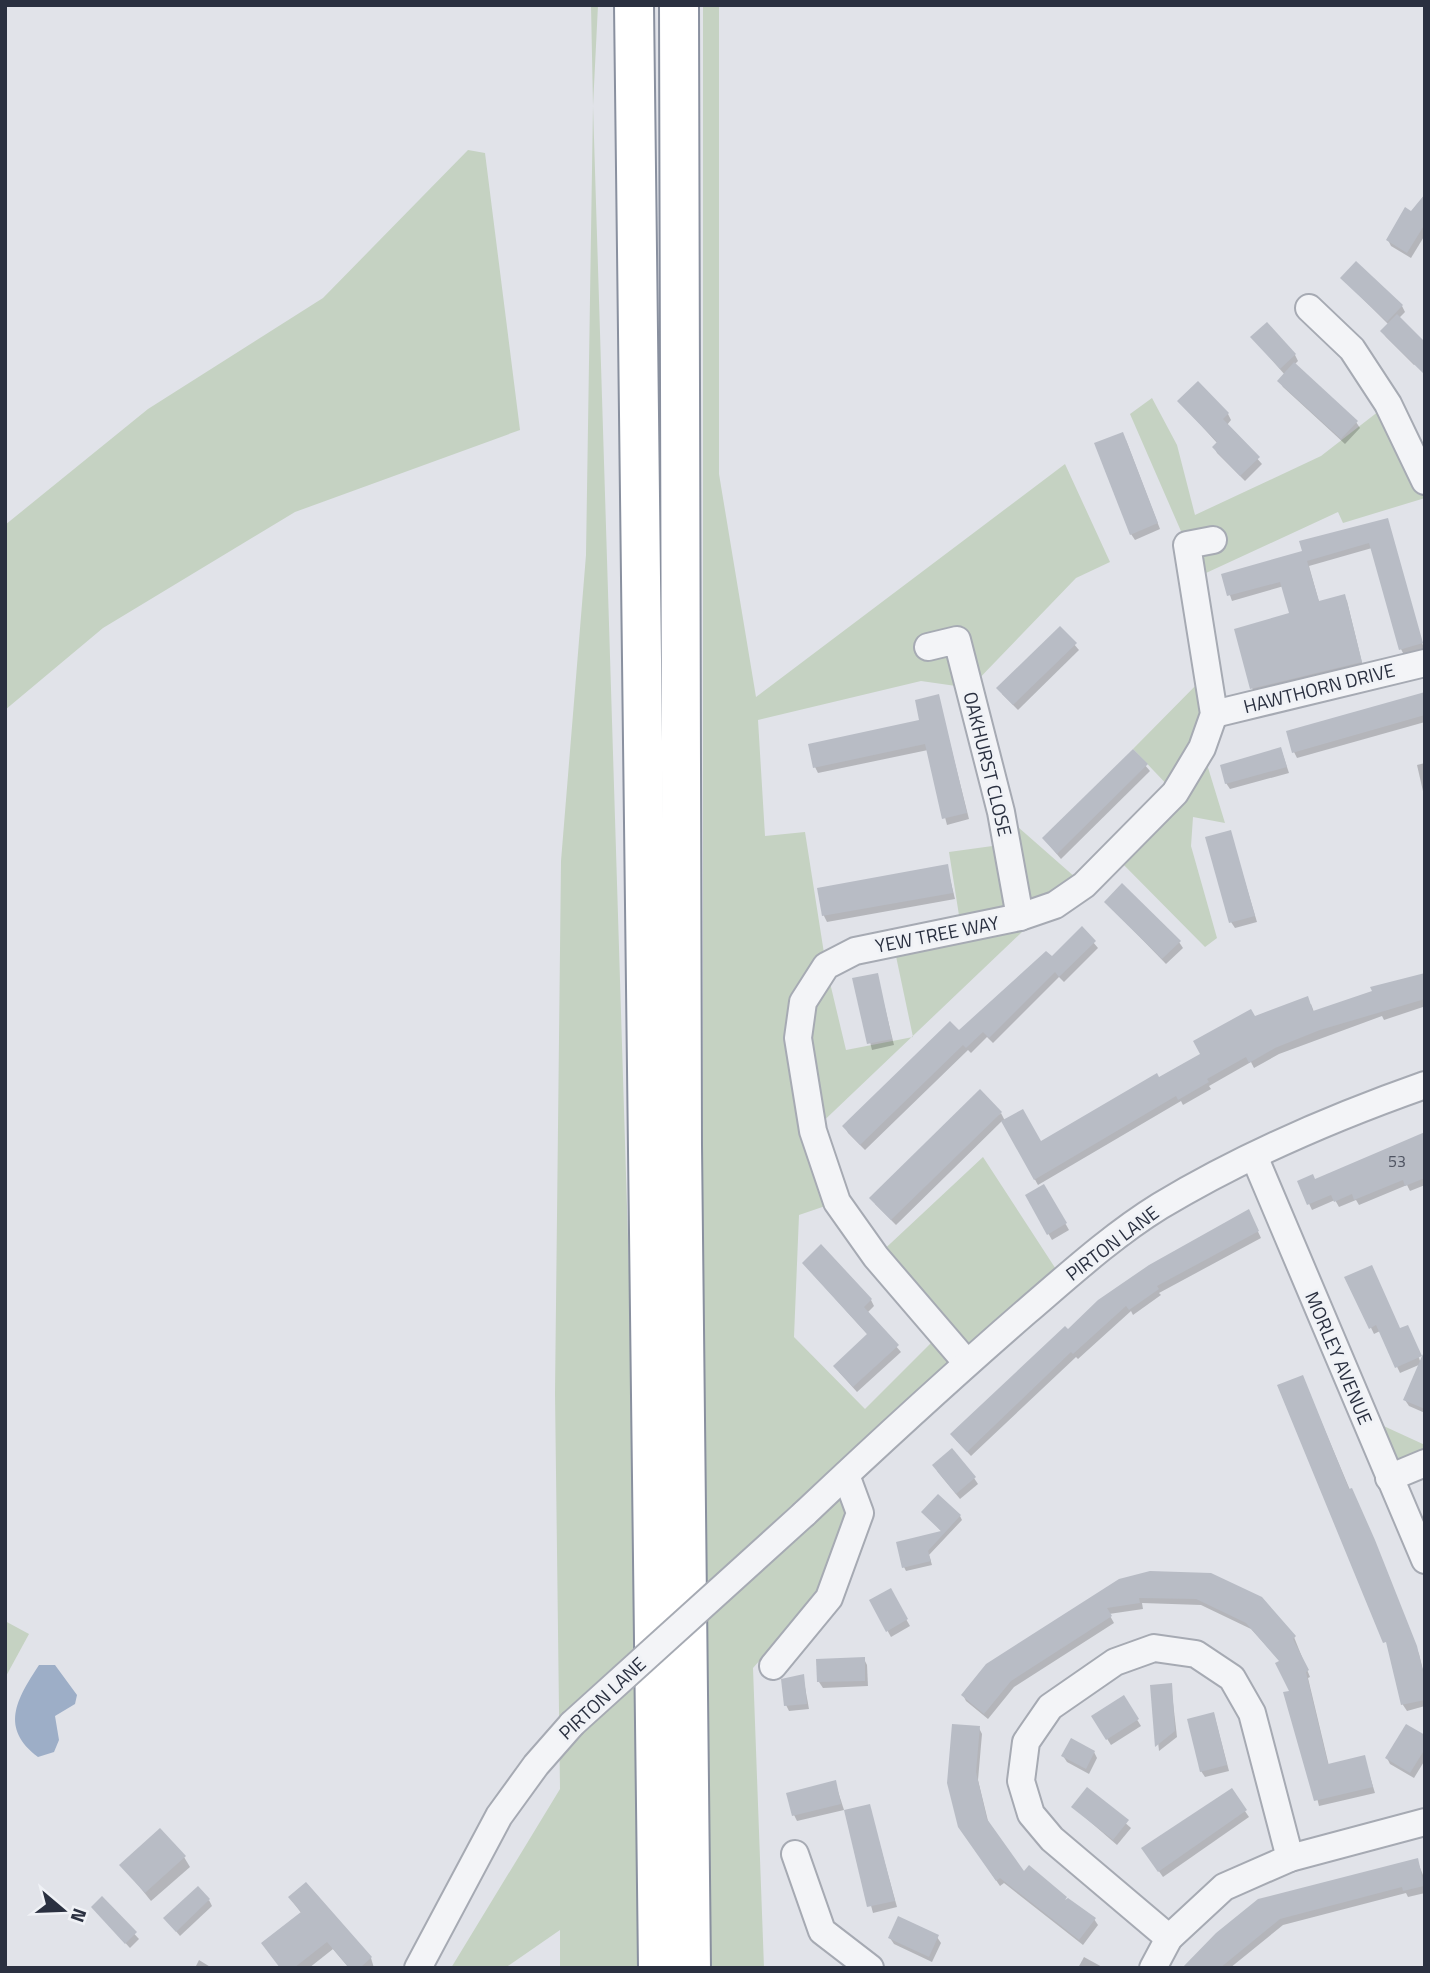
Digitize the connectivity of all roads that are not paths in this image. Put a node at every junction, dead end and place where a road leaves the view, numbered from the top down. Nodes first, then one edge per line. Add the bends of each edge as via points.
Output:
1 (634, 5) edge
2 (679, 5) edge
3 (1309, 308) dead end
4 (1425, 481) edge
5 (1213, 540) dead end
6 (928, 647) dead end
7 (1425, 663) edge
8 (1214, 713) junction
9 (1020, 917) junction
10 (1425, 1085) edge
11 (1254, 1156) junction
12 (967, 1363) junction
13 (1425, 1463) edge
14 (846, 1475) junction
15 (1390, 1478) junction
16 (1425, 1560) edge
17 (773, 1666) dead end
18 (1425, 1822) edge
19 (795, 1854) dead end
20 (1290, 1858) junction
21 (1169, 1938) junction
22 (418, 1968) edge
23 (659, 1968) edge
24 (691, 1968) edge
25 (870, 1968) edge
26 (1153, 1968) edge

1 - 23 highway
2 - 24 highway via 682,1146
3 - 4 street via 1352,349 1388,404
5 - 8 street, YEW TREE WAY via 1188,545
6 - 9 street, OAKHURST CLOSE via 957,640 1002,813
7 - 8 street, HAWTHORN DRIVE
8 - 9 street, YEW TREE WAY via 1202,748 1175,793 1150,821 1084,885 1055,905
9 - 12 street, YEW TREE WAY via 855,950 826,967 803,1002 801,1014 799,1038 813,1130 837,1202 876,1257
10 - 11 street, PIRTON LANE
11 - 12 street, PIRTON LANE via 1159,1207 1063,1280
11 - 15 street, MORLEY AVENUE
12 - 14 street, PIRTON LANE
13 - 15 street
14 - 17 street via 860,1513 829,1598
14 - 22 street, PIRTON LANE, bridge via 572,1724 536,1765 499,1816
15 - 16 street, MORLEY AVENUE
18 - 20 street
19 - 25 street via 822,1931
20 - 21 street via 1224,1887
20 - 21 street via 1252,1713 1233,1678 1196,1654 1154,1648 1115,1662 1050,1707 1026,1742 1021,1781 1031,1814 1052,1839
21 - 26 street

